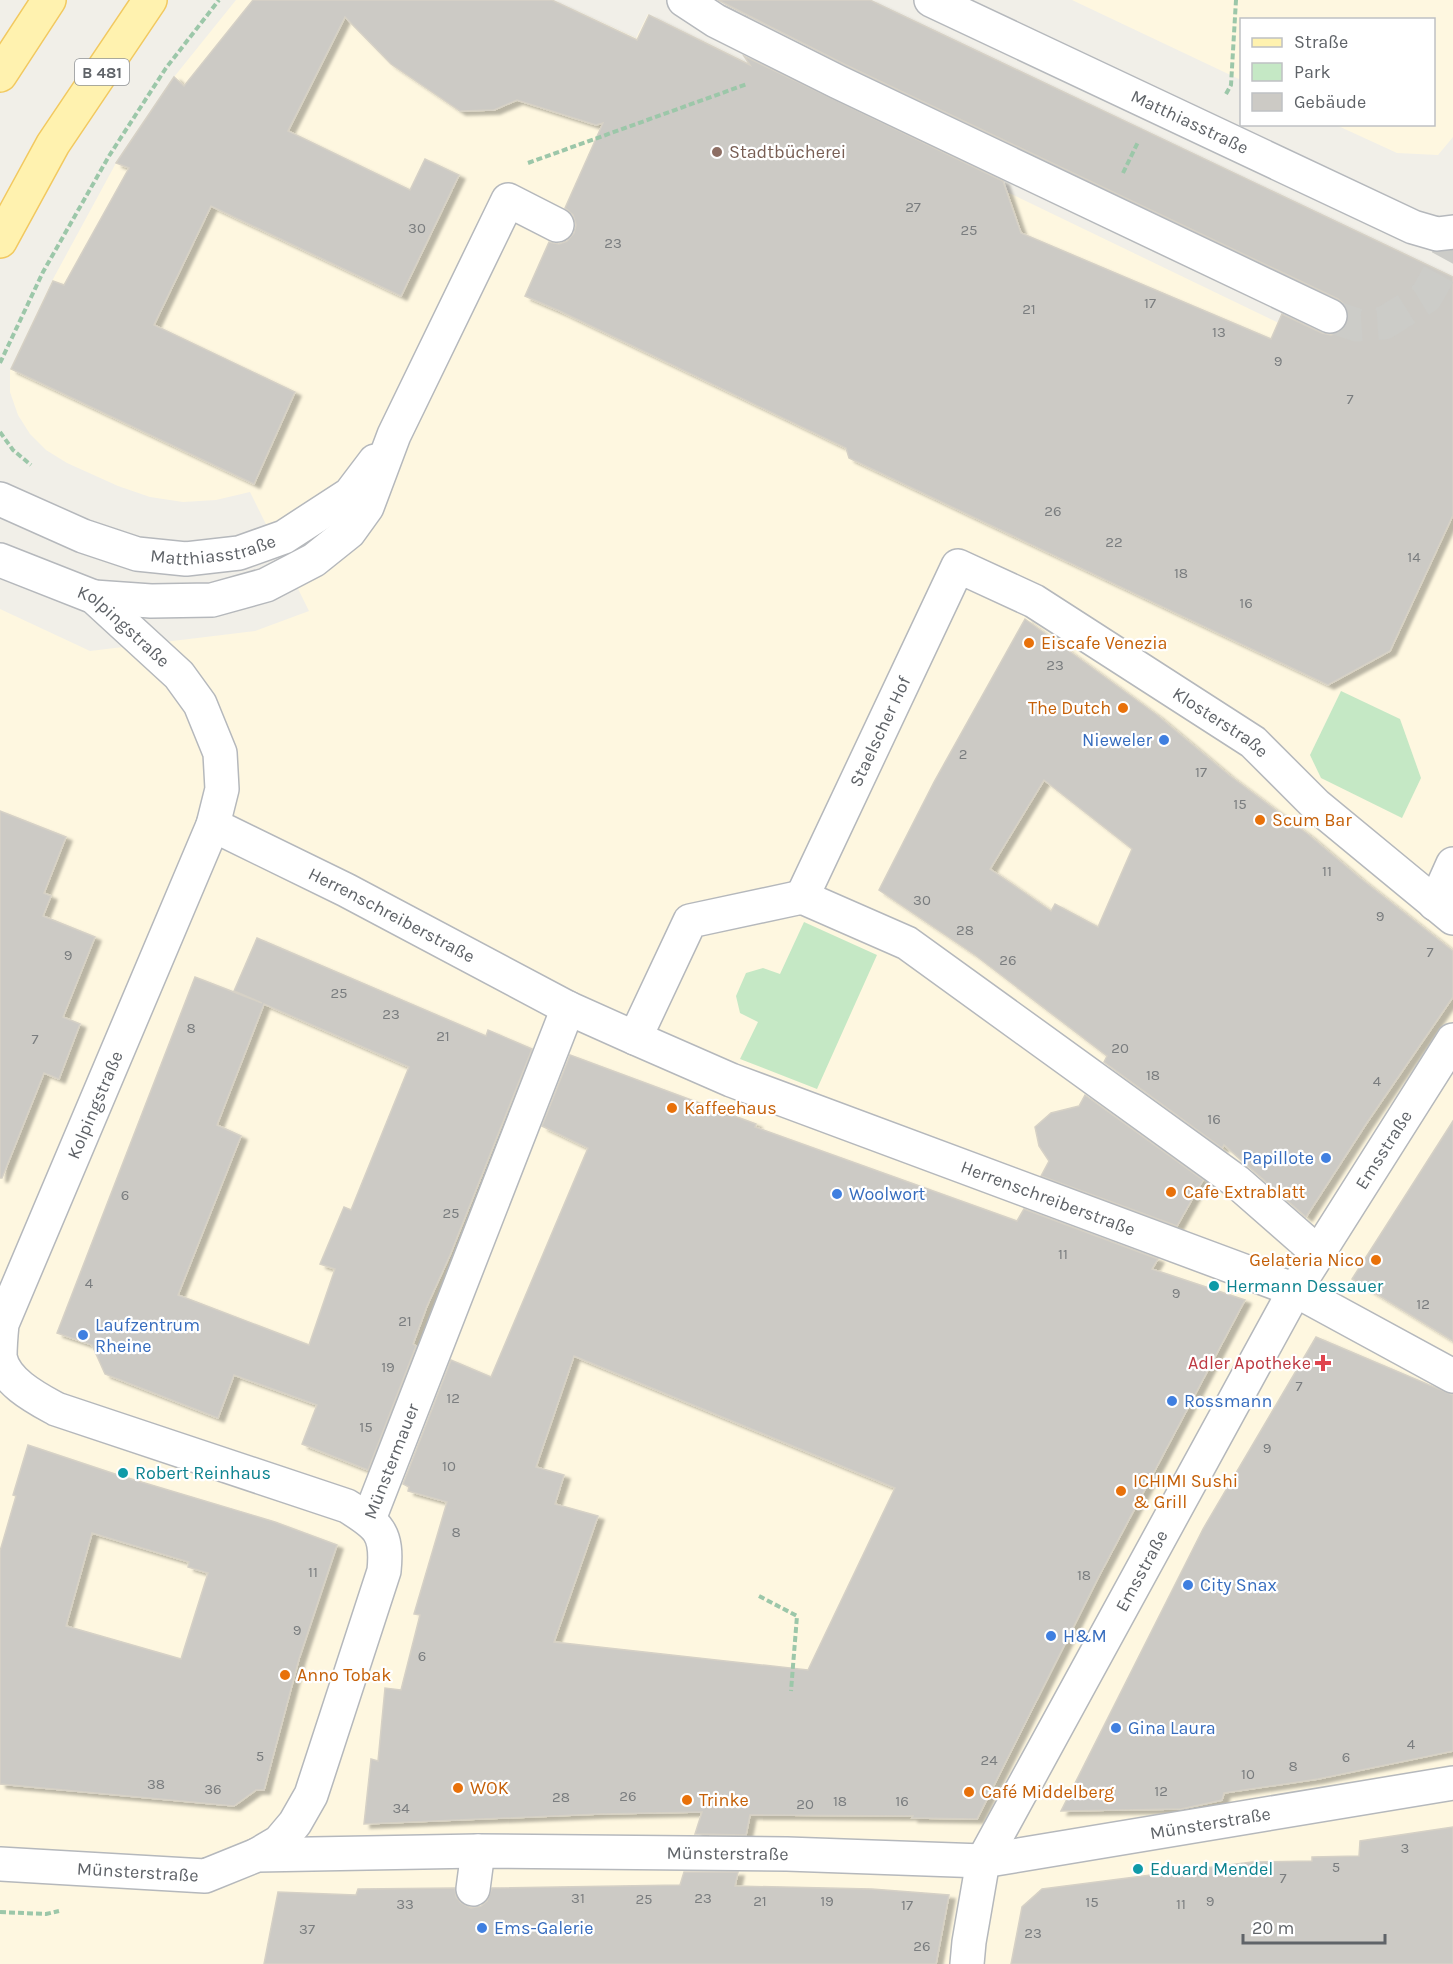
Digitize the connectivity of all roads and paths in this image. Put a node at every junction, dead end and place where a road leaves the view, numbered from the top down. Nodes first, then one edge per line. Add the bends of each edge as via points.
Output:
1 (49, 0) edge
2 (150, 0) edge
3 (219, 0) edge
4 (684, 0) edge
5 (931, 0) edge
6 (1236, 0) edge
7 (803, 64) junction
8 (0, 75) edge
9 (1155, 106) junction
10 (1208, 130) junction
11 (508, 200) junction
12 (1106, 209) junction
13 (557, 225) dead end
14 (1453, 232) edge
15 (0, 241) edge
16 (1330, 316) tunnel mouth
17 (0, 363) edge
18 (394, 435) junction
19 (0, 498) edge
20 (0, 560) edge
21 (958, 566) joint
22 (94, 597) junction
23 (213, 825) junction
24 (1453, 864) edge
25 (802, 897) junction
26 (1444, 911) edge
27 (568, 1008) junction
28 (635, 1038) junction
29 (1453, 1040) edge
30 (1317, 1252) junction
31 (1295, 1290) junction
32 (1453, 1376) edge
33 (369, 1519) junction
34 (759, 1596) dead end
35 (791, 1691) dead end
36 (1453, 1783) edge
37 (478, 1851) junction
38 (257, 1855) junction
39 (983, 1861) junction
40 (0, 1864) edge
41 (473, 1889) dead end
42 (967, 1964) edge

1 - 8 main road
2 - 15 main road, B 481 via 53,144
3 - 17 path via 166,68 109,156 43,272
4 - 7 street via 716,21
5 - 9 street, Matthiasstraße
6 - 10 path via 1231,85
7 - 11 path via 526,163
7 - 12 street
9 - 10 street, Matthiasstraße
9 - 12 path
10 - 14 street, Matthiasstraße via 1413,227 1437,234
11 - 13 street
11 - 18 street, Matthiasstraße
12 - 16 street
18 - 19 street, Matthiasstraße via 350,494 284,537 239,553 186,559 137,554 83,536
18 - 22 street, Matthiasstraße via 368,507 349,532 304,565 266,585 212,600
20 - 22 street, Kolpingstraße
21 - 25 street, Staelscher Hof
21 - 26 street, Klosterstraße via 1034,601 1253,741 1316,805
22 - 23 street, Kolpingstraße via 179,675 200,704 220,753 222,789
23 - 27 street, Herrenschreiberstraße via 346,890
23 - 33 street, Kolpingstraße via 2,1324 0,1357 16,1382 56,1409 347,1506
24 - 26 street
25 - 28 street via 690,921
25 - 30 street via 907,944 1236,1181
27 - 28 street, Herrenschreiberstraße
27 - 33 street, Münstermauer
28 - 31 street, Herrenschreiberstraße via 731,1080
29 - 30 street, Emsstraße
30 - 31 street, Emsstraße
31 - 32 street, Herrenschreiberstraße
31 - 39 street, Emsstraße
33 - 38 street, Münstermauer via 382,1535 386,1551 384,1571 311,1796 279,1842
34 - 35 path via 798,1616
36 - 39 street, Münsterstraße
37 - 38 street, Münsterstraße
37 - 39 street, Münsterstraße via 787,1854
37 - 41 street
38 - 40 street, Münsterstraße via 205,1876
39 - 42 street, Emsstraße

